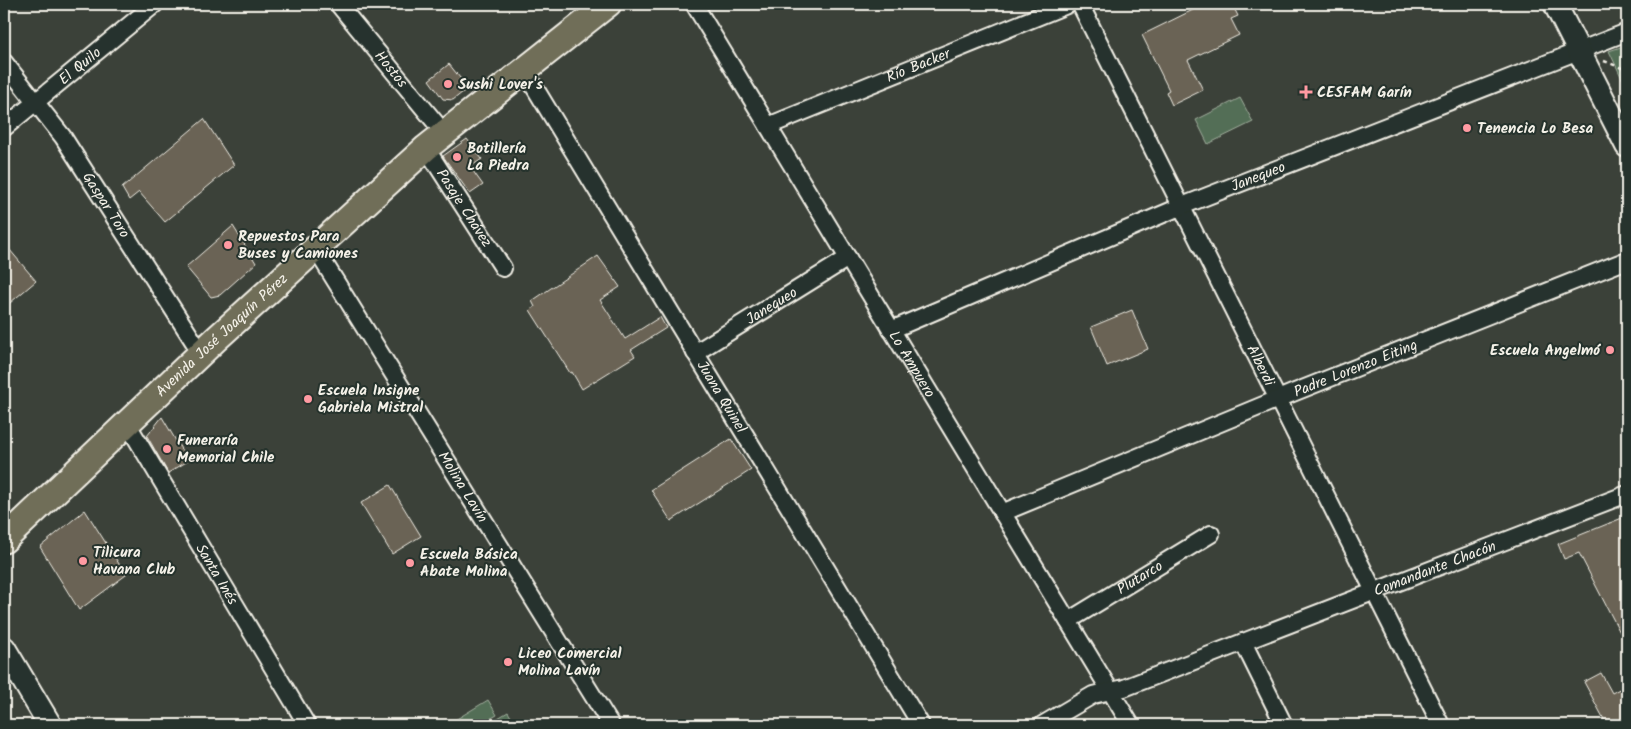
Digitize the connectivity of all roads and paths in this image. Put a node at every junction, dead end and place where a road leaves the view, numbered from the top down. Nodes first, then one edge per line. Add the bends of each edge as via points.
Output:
1 (155, 4) edge
2 (338, 4) edge
3 (608, 4) edge
4 (694, 4) edge
5 (1069, 4) edge
6 (1080, 4) edge
7 (1555, 4) edge
8 (1627, 32) edge
9 (1578, 50) junction
10 (4, 62) edge
11 (524, 70) junction
12 (36, 102) junction
13 (768, 126) junction
14 (4, 128) edge
15 (435, 141) junction
16 (1627, 146) edge
17 (1182, 206) junction
18 (315, 248) junction
19 (848, 258) junction
20 (1627, 260) edge
21 (502, 268) dead end
22 (891, 330) junction
23 (201, 353) junction
24 (695, 353) junction
25 (1278, 398) junction
26 (127, 423) junction
27 (1627, 494) edge
28 (1002, 513) junction
29 (1211, 534) dead end
30 (4, 540) edge
31 (1375, 591) junction
32 (1068, 622) junction
33 (1243, 642) junction
34 (4, 648) edge
35 (1110, 691) junction
36 (50, 725) edge
37 (307, 725) edge
38 (611, 725) edge
39 (921, 725) edge
40 (1042, 725) edge
41 (1131, 725) edge
42 (1284, 725) edge
43 (1441, 725) edge

1 - 12 street, El Quilo
2 - 15 street, Hostos
3 - 11 main road, Avenida José Joaquín Pérez
4 - 13 street, Lo Ampuero
5 - 13 street, Río Backer
6 - 17 street, Alberdi
7 - 9 street
8 - 9 street, Janequeo
9 - 16 street
9 - 17 street, Janequeo
10 - 12 street, Gaspar Toro
11 - 15 main road, Avenida José Joaquín Pérez
11 - 24 street, Juana Quinel
12 - 14 street, El Quilo
12 - 23 street, Gaspar Toro via 63,137
13 - 19 street, Lo Ampuero
15 - 18 main road, Avenida José Joaquín Pérez
15 - 21 street, Pasaje Chávez
17 - 22 street, Janequeo
17 - 25 street, Alberdi
18 - 23 main road, Avenida José Joaquín Pérez
18 - 38 street, Molina Lavín
19 - 22 street, Lo Ampuero
19 - 24 street, Janequeo
20 - 25 street, Padre Lorenzo Eiting
22 - 28 street, Lo Ampuero
23 - 26 main road, Avenida José Joaquín Pérez
24 - 39 street, Juana Quinel
25 - 28 street, Padre Lorenzo Eiting
25 - 31 street, Alberdi
26 - 30 main road, Avenida José Joaquín Pérez
26 - 37 street, Santa Inés
27 - 31 street, Comandante Chacón
28 - 32 street, Lo Ampuero
29 - 32 street, Plutarco
31 - 33 street, Comandante Chacón
31 - 43 street, Alberdi
32 - 35 street, Lo Ampuero
33 - 35 street, Comandante Chacón
33 - 42 street
34 - 36 street
35 - 40 street, Comandante Chacón via 1093,695
35 - 41 street, Lo Ampuero

